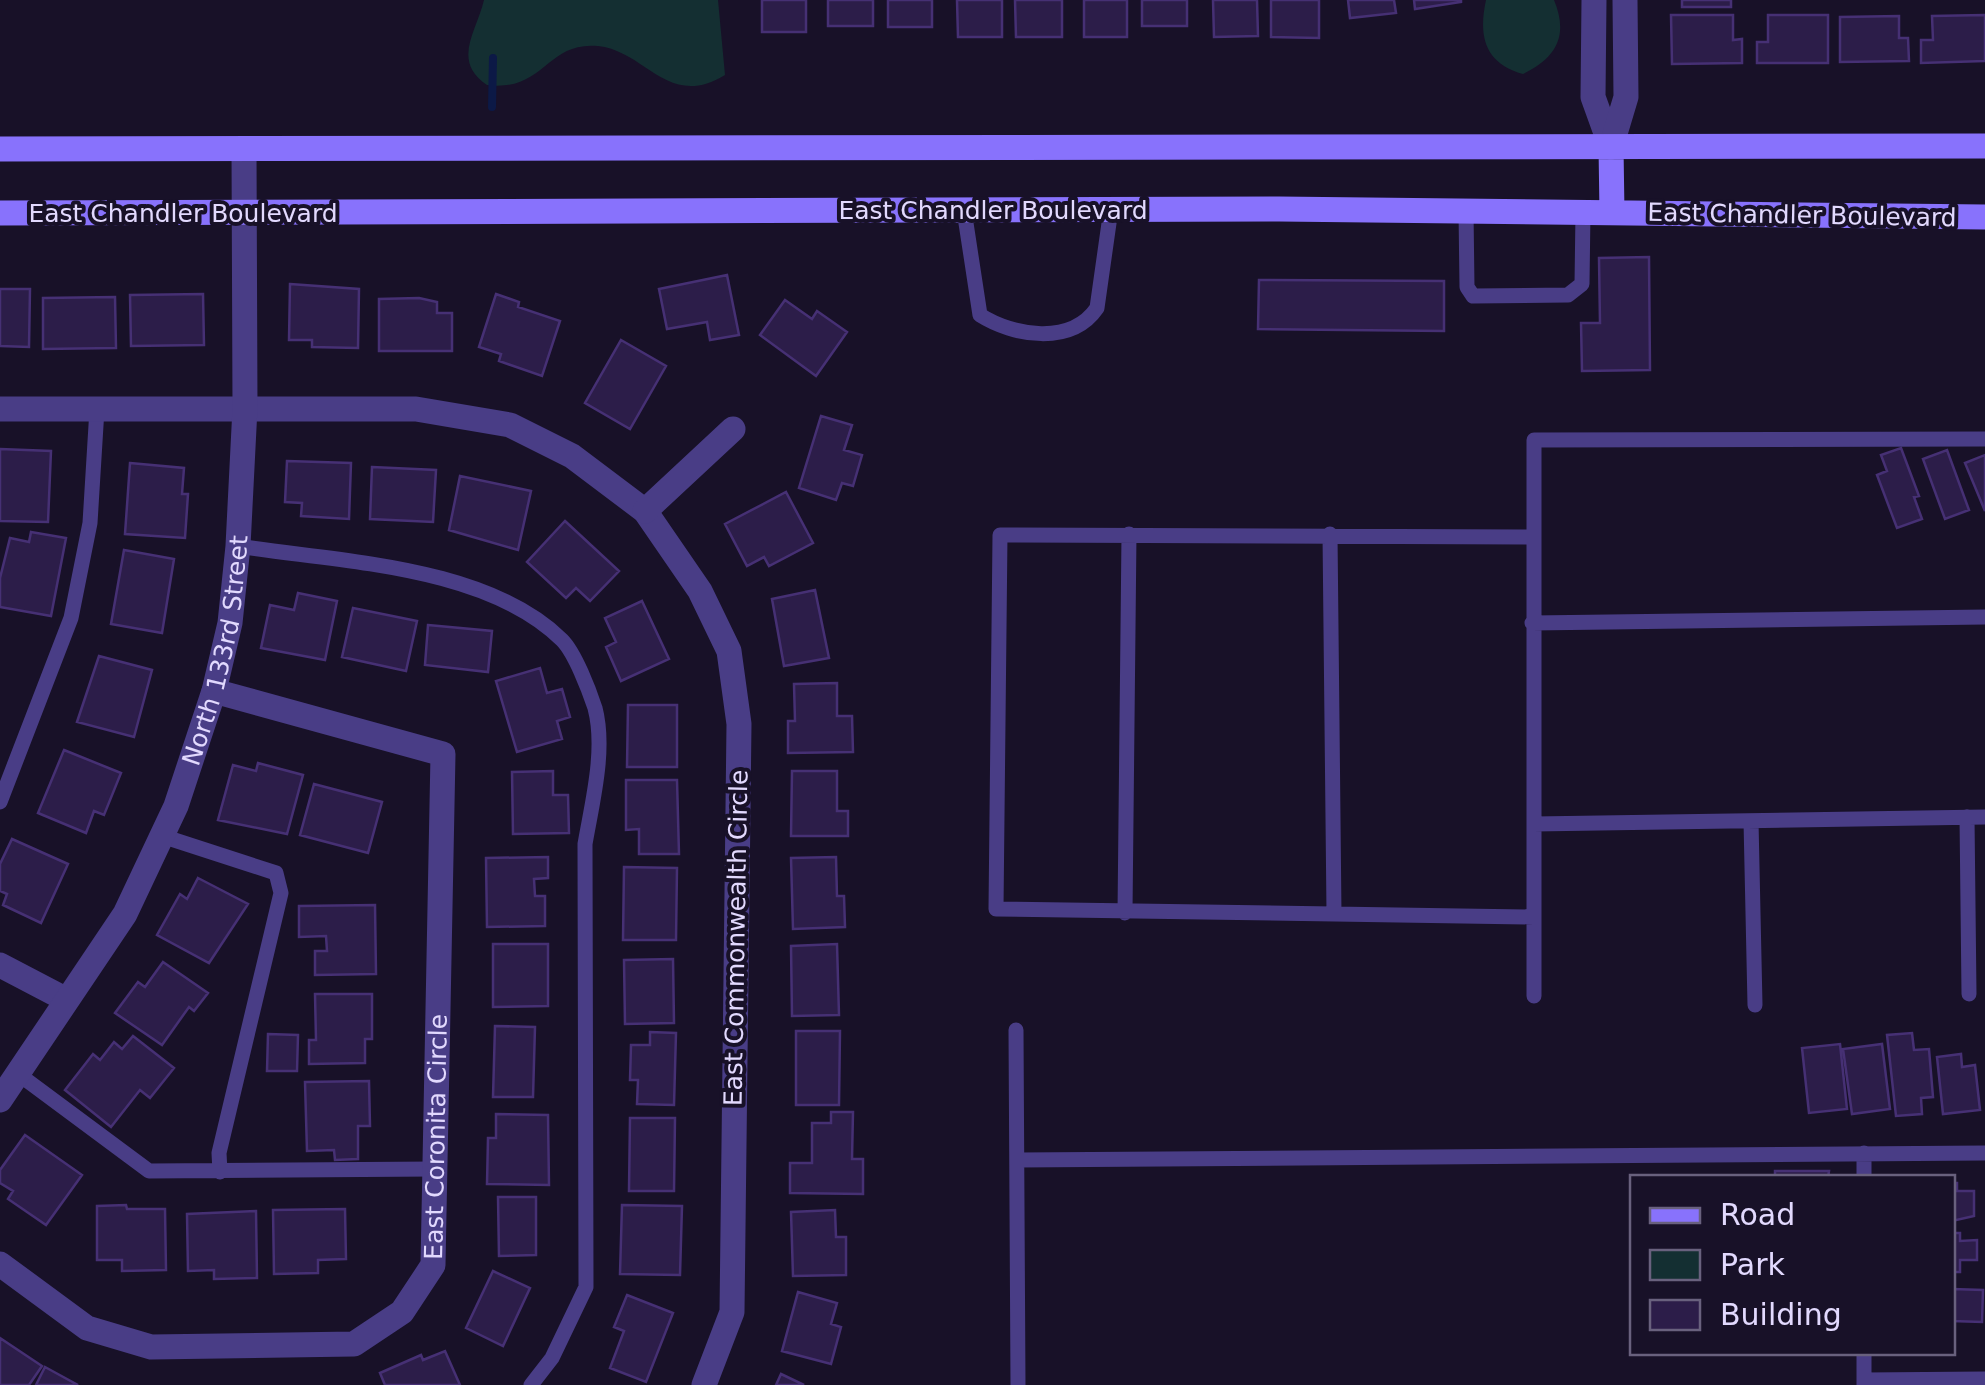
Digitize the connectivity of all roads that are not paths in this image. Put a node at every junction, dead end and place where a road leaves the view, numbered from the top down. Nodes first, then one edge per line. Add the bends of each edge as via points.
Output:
1 (1594, 0) edge
2 (1625, 0) edge
3 (1985, 146) edge
4 (1611, 147) junction
5 (0, 149) edge
6 (244, 150) junction
7 (964, 210) junction
8 (1111, 210) junction
9 (1466, 211) junction
10 (1584, 212) junction
11 (1612, 212) junction
12 (0, 213) edge
13 (246, 214) junction
14 (1985, 217) edge
15 (0, 408) edge
16 (245, 408) junction
17 (97, 409) junction
18 (734, 428) dead end
19 (1985, 438) edge
20 (645, 510) junction
21 (1129, 534) junction
22 (1330, 534) junction
23 (1534, 538) junction
24 (238, 546) junction
25 (1985, 617) edge
26 (1532, 622) junction
27 (214, 691) junction
28 (0, 802) edge
29 (1968, 817) junction
30 (1985, 817) edge
31 (1751, 820) junction
32 (1534, 824) junction
33 (162, 836) junction
34 (1125, 913) junction
35 (1334, 913) junction
36 (1534, 917) junction
37 (0, 965) edge
38 (1969, 994) dead end
39 (1534, 996) dead end
40 (65, 999) junction
41 (1754, 1005) dead end
42 (1016, 1030) dead end
43 (17, 1073) junction
44 (0, 1100) edge
45 (1985, 1152) edge
46 (1864, 1154) junction
47 (1018, 1160) junction
48 (435, 1169) junction
49 (220, 1172) junction
50 (1864, 1175) edge
51 (0, 1264) edge
52 (1864, 1355) edge
53 (1985, 1379) edge
54 (1864, 1382) edge
55 (530, 1385) edge
56 (704, 1385) edge
57 (1018, 1385) edge

1 - 4 street via 1594,96
2 - 4 street via 1626,98
3 - 4 main road
4 - 6 main road
4 - 11 main road
5 - 6 main road
6 - 13 street, North 133rd Street
7 - 8 main road, East Chandler Boulevard
7 - 8 lane via 980,315 1010,332 1027,333 1068,329 1097,308
7 - 13 main road, East Chandler Boulevard
8 - 9 main road, East Chandler Boulevard
9 - 10 main road, East Chandler Boulevard
9 - 10 lane via 1467,287 1473,296 1568,294 1582,284
10 - 11 main road, East Chandler Boulevard
11 - 14 main road, East Chandler Boulevard
12 - 13 main road, East Chandler Boulevard
13 - 16 street, North 133rd Street
15 - 17 street, East Commonwealth Circle
16 - 17 street, East Commonwealth Circle
16 - 20 street, East Commonwealth Circle via 416,409 510,425 572,456
16 - 24 street, North 133rd Street
17 - 28 lane via 90,523 71,618
18 - 20 street
19 - 23 lane via 1534,440
20 - 56 street, East Commonwealth Circle via 700,591 729,651 738,724 732,1312
21 - 22 lane
21 - 34 lane
21 - 34 lane via 1000,535 996,909
22 - 23 lane
22 - 35 lane
23 - 26 lane
24 - 27 street, North 133rd Street
24 - 55 lane via 436,577 506,599 564,642 595,710 596,775 585,844 586,1287 552,1358
25 - 26 lane
26 - 32 lane
27 - 33 street, North 133rd Street
27 - 48 street, East Coronita Circle via 443,754
29 - 30 lane
29 - 31 lane
29 - 38 lane
31 - 32 lane
31 - 41 lane
32 - 36 lane
33 - 40 street, North 133rd Street via 125,914
33 - 49 lane via 276,874 281,893 219,1152
34 - 35 lane
35 - 36 lane
36 - 39 lane
37 - 40 street
40 - 43 street, North 133rd Street
42 - 47 lane
43 - 44 street, North 133rd Street
43 - 49 lane via 149,1171
45 - 46 lane
46 - 47 lane
46 - 50 lane
47 - 57 lane
48 - 49 lane
48 - 51 street, East Coronita Circle via 434,1264 402,1312 354,1344 151,1347 87,1328
52 - 54 lane
53 - 54 lane

